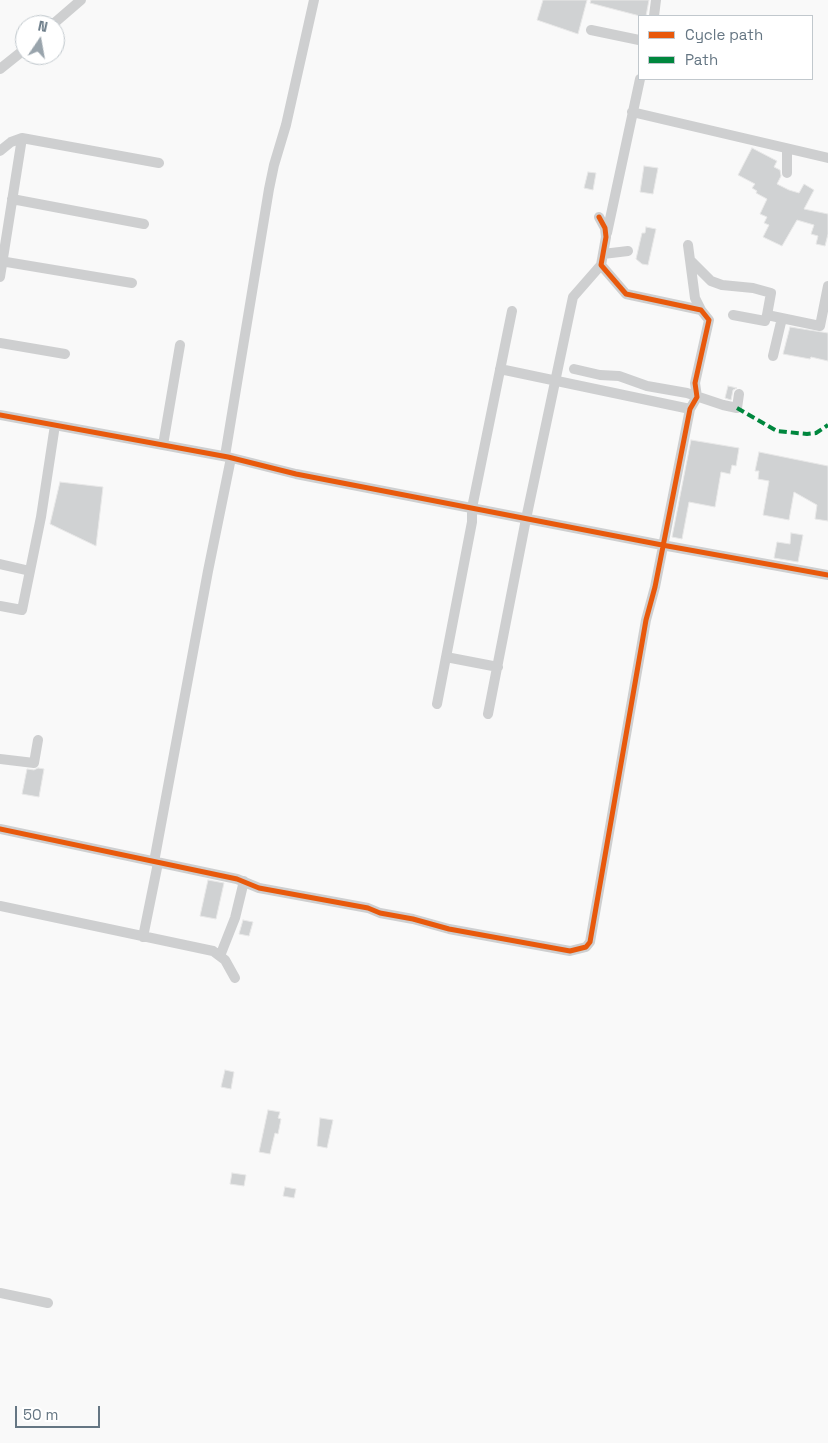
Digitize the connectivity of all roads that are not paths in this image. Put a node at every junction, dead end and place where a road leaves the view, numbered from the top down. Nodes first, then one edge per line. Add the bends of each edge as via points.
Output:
1 (81, 0) edge
2 (314, 0) edge
3 (656, 0) edge
4 (64, 15) edge
5 (654, 15) edge
6 (591, 30) dead end
7 (638, 40) edge
8 (15, 56) edge
9 (0, 69) edge
10 (640, 80) edge
11 (632, 112) junction
12 (22, 138) junction
13 (788, 149) junction
14 (0, 151) edge
15 (828, 158) edge
16 (159, 163) dead end
17 (787, 173) dead end
18 (12, 199) junction
19 (599, 217) dead end
20 (144, 224) dead end
21 (606, 236) junction
22 (688, 244) dead end
23 (628, 251) dead end
24 (603, 254) junction
25 (690, 260) junction
26 (1, 261) edge
27 (601, 265) junction
28 (0, 276) edge
29 (132, 283) dead end
30 (828, 286) edge
31 (702, 310) junction
32 (512, 311) dead end
33 (733, 315) dead end
34 (767, 315) junction
35 (782, 318) junction
36 (0, 342) edge
37 (180, 345) dead end
38 (65, 354) dead end
39 (773, 356) dead end
40 (500, 369) junction
41 (574, 369) dead end
42 (555, 380) junction
43 (740, 394) dead end
44 (697, 397) junction
45 (690, 408) junction
46 (0, 415) edge
47 (56, 425) junction
48 (162, 445) junction
49 (228, 457) junction
50 (472, 508) junction
51 (526, 519) junction
52 (662, 545) junction
53 (0, 564) edge
54 (30, 571) junction
55 (828, 575) edge
56 (0, 606) edge
57 (446, 656) junction
58 (498, 667) junction
59 (437, 704) dead end
60 (488, 714) dead end
61 (38, 740) dead end
62 (0, 759) edge
63 (0, 829) edge
64 (156, 863) junction
65 (244, 881) junction
66 (0, 906) edge
67 (143, 937) junction
68 (220, 956) junction
69 (235, 978) dead end
70 (0, 1293) edge
71 (48, 1303) dead end

1 - 4 street
2 - 49 street via 269,189
3 - 5 street
6 - 7 street
8 - 9 street
10 - 11 street
11 - 13 street
11 - 21 street
12 - 14 street
12 - 16 street
12 - 18 street
13 - 15 street
13 - 17 street
18 - 20 street
18 - 26 street
19 - 21 street
21 - 24 street
22 - 25 street
23 - 24 street
24 - 27 street
25 - 31 street via 695,298
25 - 34 street via 711,281 771,293
26 - 28 street
26 - 29 street
27 - 31 street via 626,294
27 - 42 street via 572,297
30 - 35 street via 820,326
31 - 44 street via 709,320 695,383
32 - 40 street
33 - 34 street via 765,321
34 - 35 street
35 - 39 street
36 - 38 street
37 - 48 street
40 - 42 street
40 - 50 street
41 - 44 street via 618,376
42 - 45 street
42 - 51 street
43 - 44 street via 737,408
44 - 45 street
45 - 52 street
46 - 47 street
47 - 48 street
47 - 54 street
48 - 49 street
49 - 50 street via 296,474
49 - 64 street
50 - 51 street
50 - 57 street
51 - 52 street
51 - 58 street
52 - 55 street
52 - 65 street via 640,648 590,942 586,948 570,951 449,929 368,908 259,888
53 - 54 street
54 - 56 street via 22,610
57 - 58 street
57 - 59 street
58 - 60 street
61 - 62 street via 34,763
63 - 64 street
64 - 65 street
64 - 67 street
65 - 68 street
66 - 67 street
67 - 68 street via 206,949
68 - 69 street
70 - 71 street

